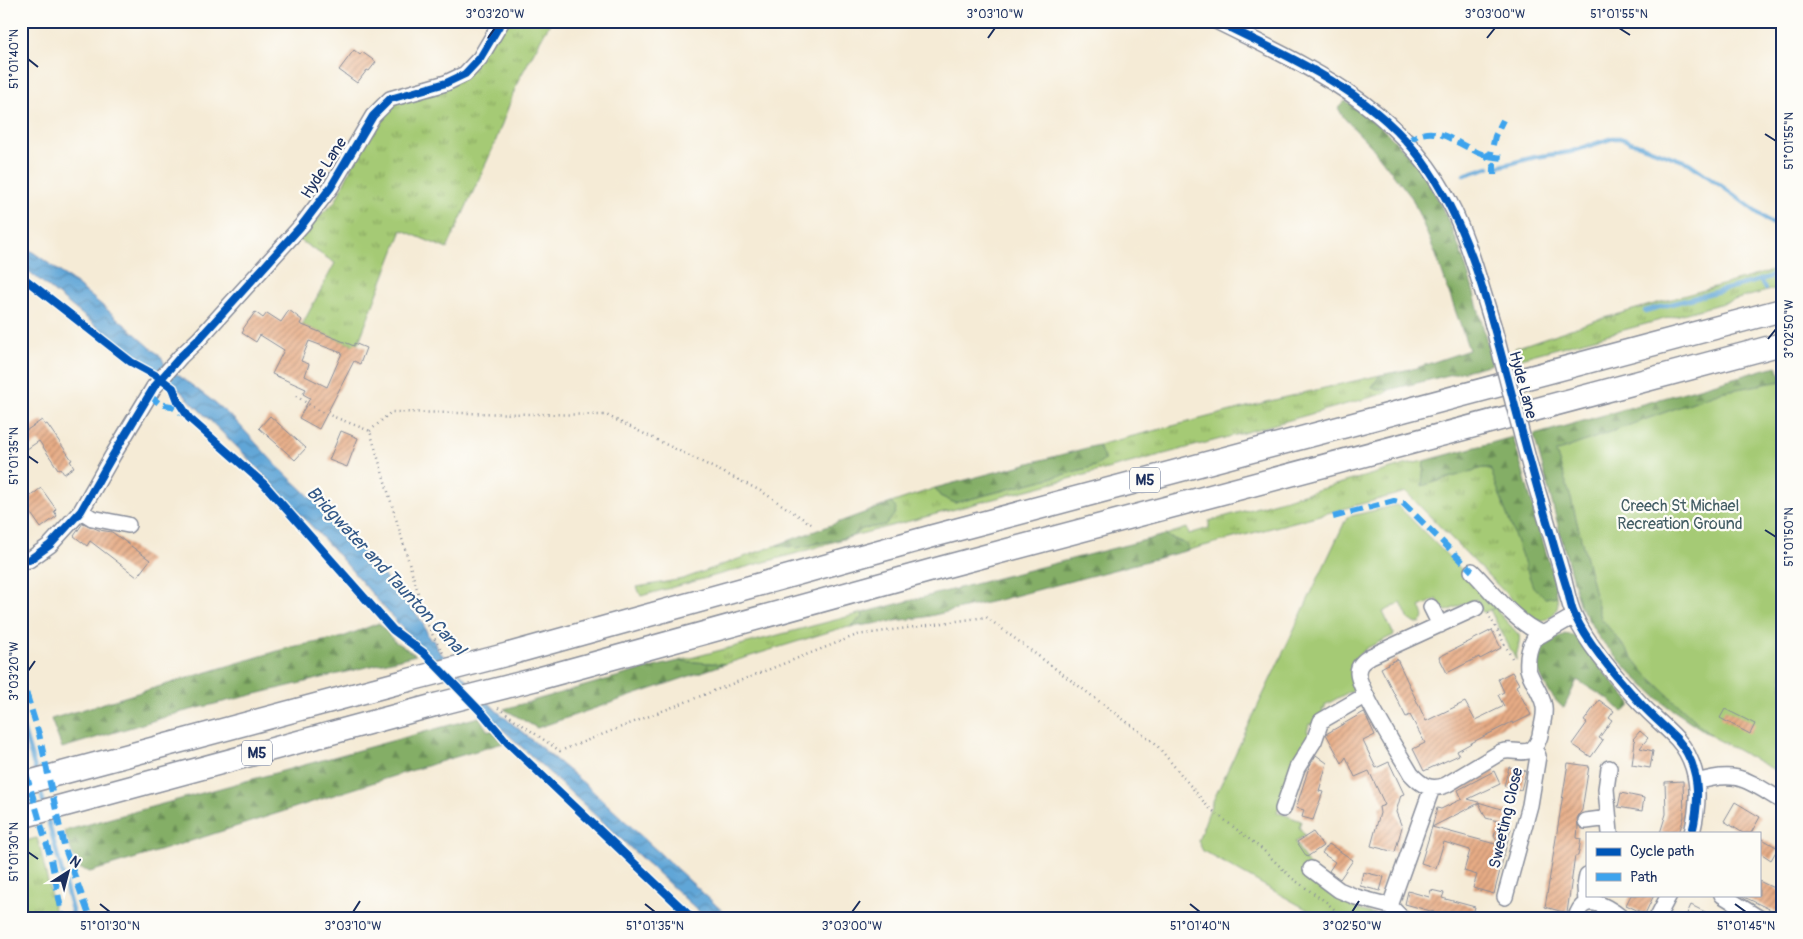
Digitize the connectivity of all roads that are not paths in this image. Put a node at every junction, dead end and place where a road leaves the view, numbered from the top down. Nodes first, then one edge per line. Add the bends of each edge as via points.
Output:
1 (502, 21) edge
2 (1216, 21) edge
3 (1782, 310) edge
4 (1782, 344) edge
5 (81, 511) junction
6 (128, 525) dead end
7 (21, 561) edge
8 (1472, 571) dead end
9 (1431, 607) dead end
10 (1476, 608) road end
11 (1574, 616) junction
12 (1440, 625) junction
13 (1543, 634) junction
14 (1366, 695) junction
15 (1534, 748) junction
16 (1609, 768) dead end
17 (1697, 782) junction
18 (21, 784) edge
19 (1432, 788) junction
20 (1782, 801) edge
21 (1283, 809) dead end
22 (24, 817) edge
23 (1586, 820) dead end
24 (1610, 825) edge
25 (1692, 832) edge
26 (1310, 870) dead end
27 (1586, 881) edge
28 (1668, 896) edge
29 (1724, 896) edge
30 (1505, 897) dead end
31 (1586, 903) junction
32 (1390, 906) junction
33 (1402, 918) edge
34 (1576, 918) edge
35 (1622, 918) edge
36 (1657, 918) edge
37 (1759, 918) edge

1 - 5 street, Hyde Lane, bridge via 480,58 465,74 446,83 390,99 373,116 331,187 302,225 159,382
2 - 11 street, Hyde Lane, bridge via 1333,81 1376,112 1407,142 1439,184 1454,210 1471,252
3 - 18 highway, M5, bridge
4 - 22 highway, M5, bridge via 949,565
5 - 6 street via 92,518
5 - 7 street via 50,545 29,560
8 - 13 street via 1530,629
9 - 12 street
10 - 12 street
11 - 13 street, Sweeting Close
11 - 17 street, Hyde Lane via 1616,677 1677,739 1692,763
12 - 14 street via 1362,662 1358,674
13 - 15 street, Sweeting Close via 1534,639 1528,656 1529,674 1545,712
14 - 19 street via 1411,774 1420,784
14 - 21 street via 1321,721 1297,768
15 - 19 street, Sweeting Close via 1524,752 1501,752 1446,785
15 - 30 street, Sweeting Close via 1538,756 1530,805
16 - 24 street via 1606,788
17 - 20 street via 1720,776 1739,777
17 - 25 street, Hyde Lane via 1697,812
19 - 32 street
23 - 24 street
26 - 32 street via 1339,890
27 - 31 street
28 - 36 street
29 - 37 street
31 - 34 street
31 - 35 street via 1606,907
32 - 33 street

